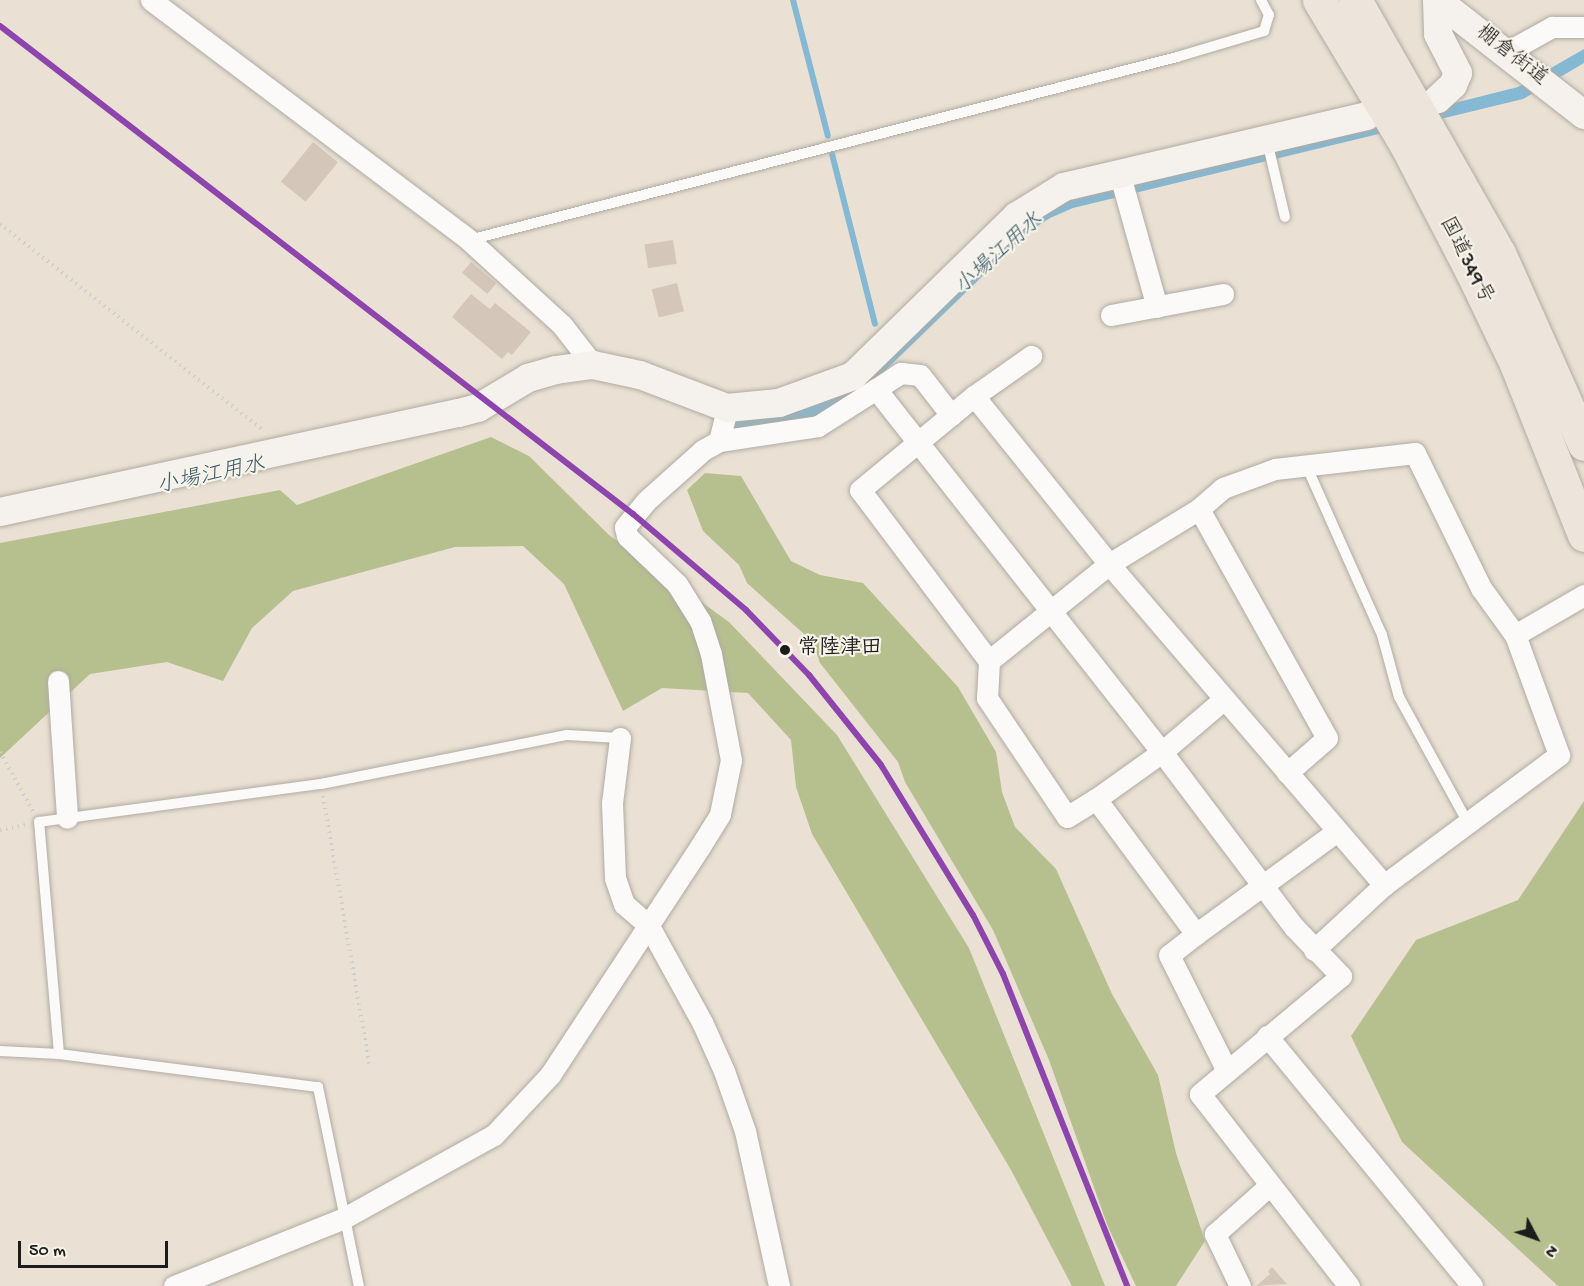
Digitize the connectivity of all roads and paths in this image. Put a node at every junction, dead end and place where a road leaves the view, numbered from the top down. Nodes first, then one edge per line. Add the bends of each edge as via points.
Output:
1 (151, 0) edge
2 (1261, 0) edge
3 (1437, 0) edge
4 (1337, 3) edge
5 (1584, 27) edge
6 (1505, 53) junction
7 (1438, 99) dead end
8 (1584, 115) edge
9 (1367, 116) dead end
10 (1269, 150) junction
11 (1122, 184) junction
12 (1285, 217) dead end
13 (0, 224) edge
14 (469, 240) junction
15 (1224, 294) dead end
16 (1156, 307) junction
17 (1111, 315) dead end
18 (1031, 356) dead end
19 (593, 365) junction
20 (876, 389) junction
21 (974, 396) junction
22 (727, 408) junction
23 (951, 415) junction
24 (918, 439) junction
25 (719, 441) junction
26 (1584, 444) edge
27 (286, 448) junction
28 (1306, 465) junction
29 (1198, 509) junction
30 (0, 512) edge
31 (1584, 535) edge
32 (1109, 564) junction
33 (1584, 595) edge
34 (1051, 611) junction
35 (1515, 635) junction
36 (989, 661) junction
37 (58, 681) dead end
38 (1223, 700) junction
39 (620, 738) joint
40 (0, 752) edge
41 (1162, 752) junction
42 (1287, 773) junction
43 (321, 784) junction
44 (1096, 799) junction
45 (67, 819) junction
46 (39, 822) junction
47 (1468, 823) junction
48 (0, 830) edge
49 (1337, 831) junction
50 (1384, 885) junction
51 (1263, 886) junction
52 (649, 926) junction
53 (1196, 934) junction
54 (1314, 950) junction
55 (1267, 1036) junction
56 (0, 1051) edge
57 (59, 1054) junction
58 (370, 1067) dead end
59 (1226, 1069) junction
60 (1270, 1185) junction
61 (344, 1218) junction
62 (174, 1286) edge
63 (359, 1286) edge
64 (779, 1286) edge
65 (1240, 1286) edge
66 (1349, 1286) edge
67 (1472, 1286) edge

1 - 14 street
2 - 14 lane via 1269,15 1264,31 1177,57
3 - 6 street, 棚倉街道
3 - 7 street via 1438,34 1458,73 1453,85
4 - 26 highway, 国道349号 via 1498,253
4 - 31 highway, 国道349号 via 1520,374
5 - 6 street via 1552,27
6 - 8 street, 棚倉街道
9 - 10 street
10 - 11 street
10 - 12 lane
11 - 16 street
11 - 22 street via 1064,187 1017,216 853,376 779,403
13 - 27 path
14 - 19 street via 562,325
15 - 16 street
16 - 17 street
18 - 21 street
19 - 22 street via 640,375
19 - 27 street via 528,378 478,408
20 - 23 street via 901,373 920,375
20 - 24 street
20 - 25 street via 818,426
21 - 23 street
21 - 32 street
22 - 25 street
23 - 24 street
24 - 34 street
24 - 36 street via 860,490
25 - 52 street via 703,450 646,501 625,527 627,536 677,584 700,621 711,654 731,760 720,814
27 - 30 street
28 - 29 street via 1247,477 1223,488
28 - 35 street via 1415,453 1481,588
28 - 47 lane via 1382,635 1399,697
29 - 32 street
29 - 42 street via 1328,738
32 - 34 street
32 - 38 street
33 - 35 street
34 - 36 street
34 - 41 street
35 - 47 street via 1559,755
36 - 44 street via 987,698 1067,816
37 - 45 street
38 - 41 street
38 - 42 street
39 - 43 lane via 567,735
39 - 52 street via 612,802 615,878 624,904
40 - 46 path
41 - 44 street
41 - 51 street
42 - 49 street
43 - 45 lane
43 - 58 path
44 - 53 street
45 - 46 lane
46 - 48 path
46 - 57 lane
47 - 50 street
49 - 50 street
49 - 51 street
50 - 54 street
51 - 53 street
51 - 54 street
52 - 61 street via 550,1076 517,1114 471,1150
52 - 64 street via 724,1071 745,1131
53 - 59 street via 1168,955
54 - 55 street via 1341,976
55 - 59 street
55 - 67 street
56 - 57 lane
57 - 61 lane via 318,1087
59 - 60 street via 1200,1094
60 - 65 street via 1215,1234
60 - 66 street
61 - 62 street
61 - 63 lane

